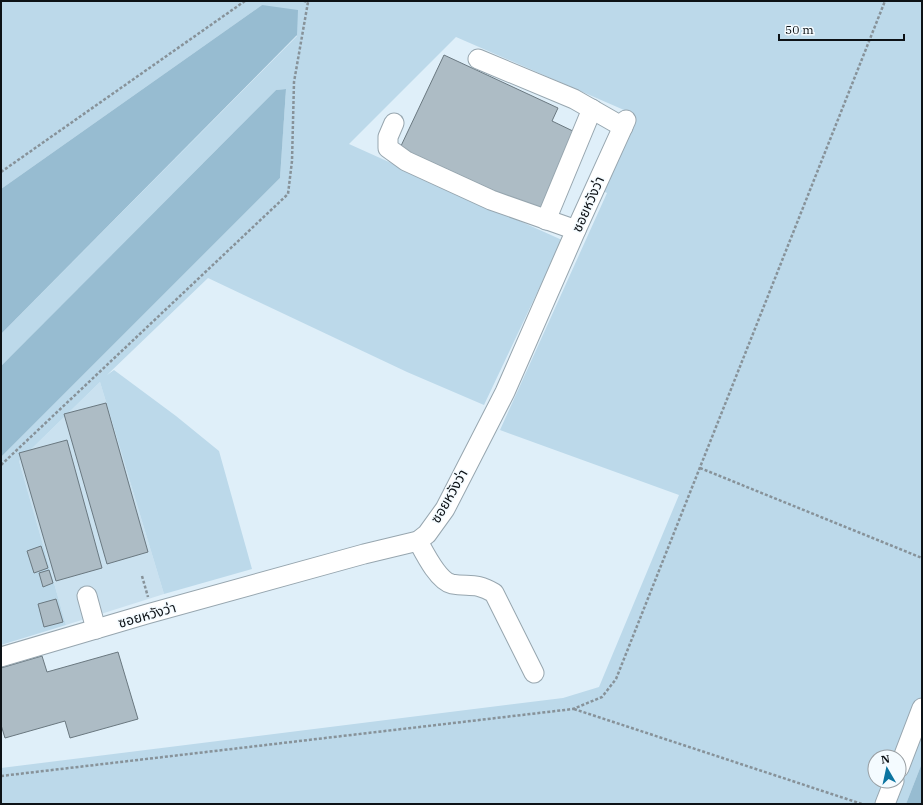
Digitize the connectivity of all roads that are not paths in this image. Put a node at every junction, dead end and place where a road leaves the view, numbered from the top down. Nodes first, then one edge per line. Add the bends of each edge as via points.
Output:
1 (478, 59) dead end
2 (592, 109) junction
3 (394, 123) dead end
4 (546, 220) junction
5 (576, 230) junction
6 (418, 541) junction
7 (86, 596) dead end
8 (96, 629) junction
9 (1, 657) edge
10 (534, 673) dead end
11 (922, 708) edge
12 (906, 749) edge
13 (891, 789) edge
14 (885, 804) edge

1 - 2 street
2 - 4 street
2 - 5 street, ซอยหวังว่า via 624,123
3 - 4 street via 388,136 388,148 406,161 491,200
4 - 5 street
5 - 6 street, ซอยหวังว่า via 505,392 445,509 427,534
6 - 8 street, ซอยหวังว่า
6 - 10 street via 432,565 450,584 484,587 494,593
7 - 8 street
8 - 9 street, ซอยหวังว่า
11 - 12 street
13 - 14 street

